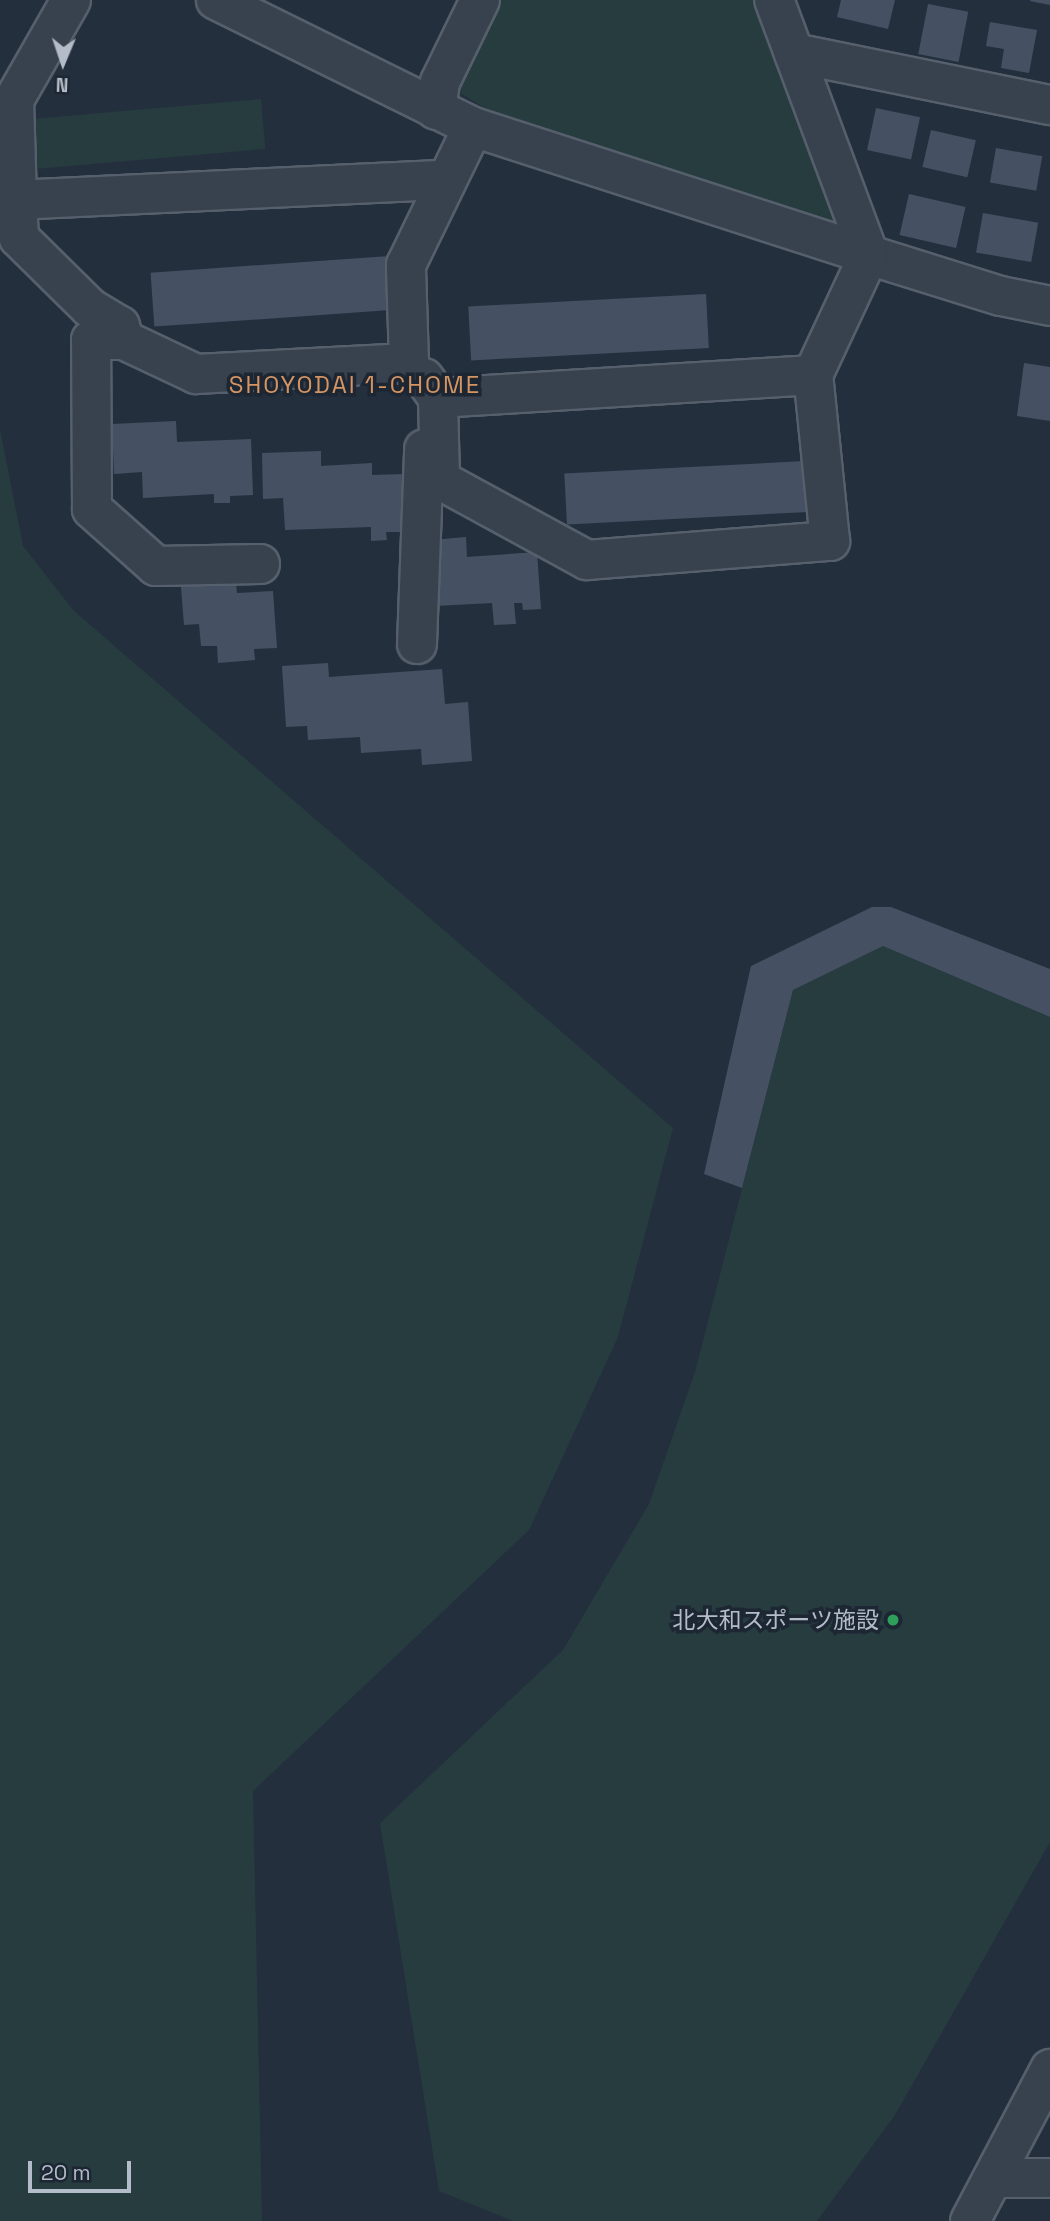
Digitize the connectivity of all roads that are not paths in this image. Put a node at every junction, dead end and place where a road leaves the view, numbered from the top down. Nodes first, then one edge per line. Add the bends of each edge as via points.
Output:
1 (56, 0) edge
2 (71, 0) edge
3 (216, 0) edge
4 (480, 0) edge
5 (774, 0) edge
6 (794, 53) junction
7 (11, 77) dead end
8 (1050, 105) edge
9 (436, 110) junction
10 (473, 127) junction
11 (447, 180) junction
12 (17, 200) junction
13 (869, 255) junction
14 (1050, 306) edge
15 (124, 340) junction
16 (813, 375) junction
17 (424, 380) junction
18 (260, 564) dead end
19 (417, 644) dead end
20 (1050, 2069) edge
21 (993, 2178) junction
22 (1050, 2178) edge
23 (970, 2221) edge

1 - 7 street
2 - 12 street via 14,100
3 - 9 street
4 - 9 street via 440,82
5 - 6 street
6 - 8 street
6 - 13 street
9 - 10 street
10 - 11 street
10 - 13 street
11 - 12 street
11 - 17 street via 407,265
12 - 15 street via 19,238 90,308 120,326
13 - 14 street
13 - 16 street
15 - 17 street via 196,374
15 - 18 street via 91,340 92,509 156,566
16 - 17 street
16 - 17 street via 830,541 587,560 440,480
17 - 19 street
20 - 21 street
21 - 22 street
21 - 23 street

